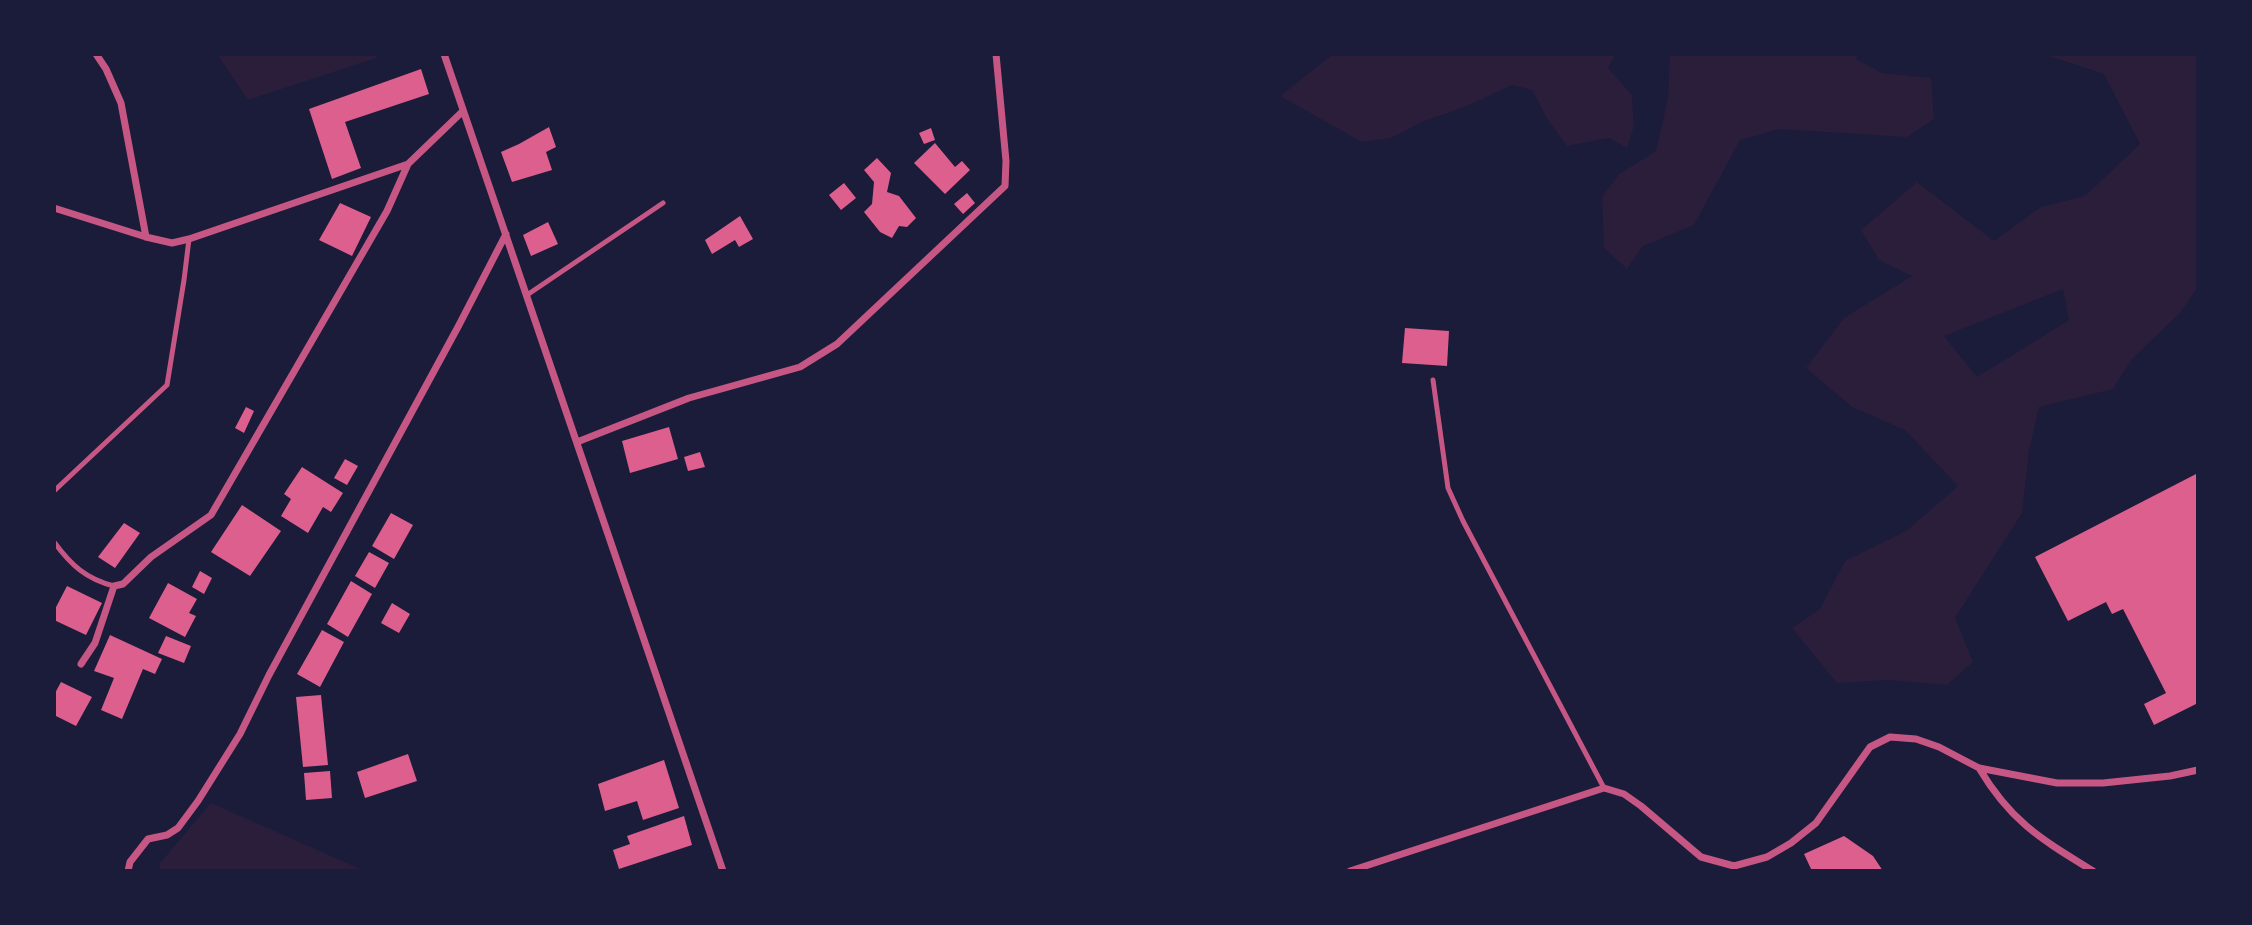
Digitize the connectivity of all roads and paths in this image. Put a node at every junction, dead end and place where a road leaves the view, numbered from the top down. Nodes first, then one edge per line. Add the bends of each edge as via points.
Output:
1 (96, 54) edge
2 (444, 54) edge
3 (996, 54) edge
4 (463, 111) junction
5 (408, 164) junction
6 (663, 203) dead end
7 (54, 208) edge
8 (506, 234) junction
9 (146, 237) junction
10 (189, 239) junction
11 (527, 295) junction
12 (1433, 380) dead end
13 (577, 442) junction
14 (54, 491) edge
15 (54, 542) edge
16 (114, 586) junction
17 (81, 664) dead end
18 (1979, 768) junction
19 (2198, 770) edge
20 (1604, 788) junction
21 (128, 871) edge
22 (723, 871) edge
23 (1350, 871) edge
24 (2093, 871) edge

1 - 9 street via 121,103
2 - 4 street
3 - 13 street via 1005,186 837,344 800,367 689,398
4 - 5 street
4 - 8 street
5 - 10 street
5 - 16 street via 387,211 211,515 151,557 123,584
6 - 11 lane
7 - 9 street
8 - 11 street
8 - 21 street via 240,734 178,828 148,839
9 - 10 street via 172,243
10 - 14 lane via 167,384
11 - 13 street
12 - 20 lane via 1448,488
13 - 22 street
15 - 16 lane via 93,581
16 - 17 street via 95,643
18 - 19 street via 2057,783 2103,783
18 - 20 street via 1940,747 1890,737 1870,747 1816,823 1767,857 1734,866 1701,857 1641,806
18 - 24 street via 2010,813
20 - 23 street

